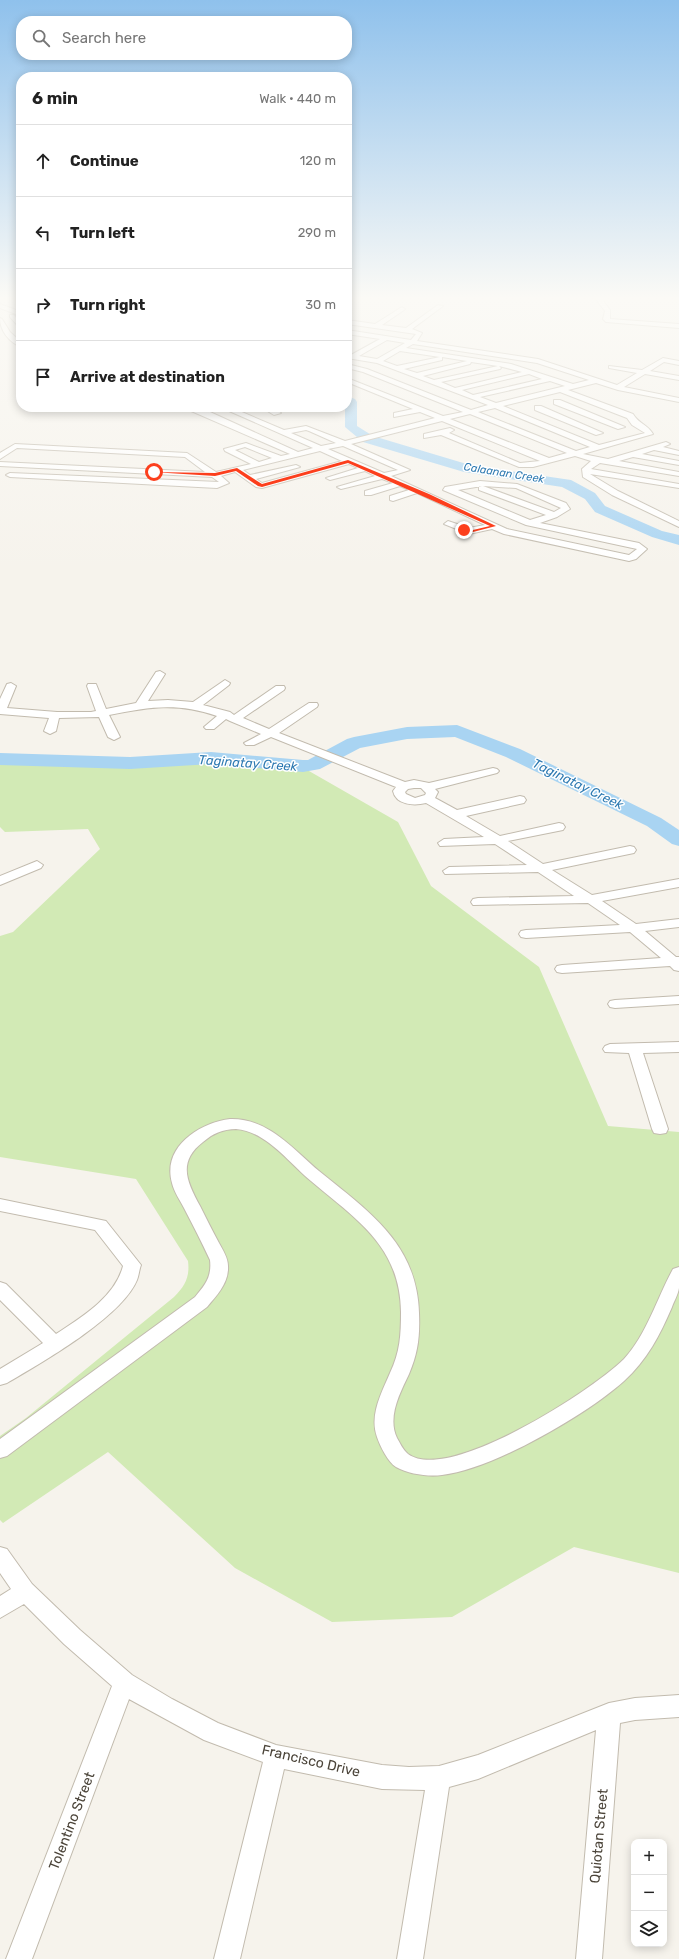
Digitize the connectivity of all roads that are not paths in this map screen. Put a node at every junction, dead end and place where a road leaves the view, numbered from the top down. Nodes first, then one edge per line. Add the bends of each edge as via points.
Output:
1 (367, 389) edge
2 (411, 389) edge
3 (505, 389) edge
4 (558, 389) edge
5 (561, 389) edge
6 (624, 389) edge
7 (645, 389) edge
8 (669, 389) edge
9 (454, 390) edge
10 (640, 393) junction
11 (579, 396) junction
12 (660, 396) junction
13 (472, 397) junction
14 (679, 400) edge
15 (558, 402) junction
16 (494, 405) junction
17 (538, 408) junction
18 (420, 410) junction
19 (201, 412) edge
20 (213, 412) edge
21 (239, 412) edge
22 (468, 412) junction
23 (207, 414) junction
24 (516, 414) junction
25 (397, 415) dead end
26 (442, 418) junction
27 (635, 423) junction
28 (463, 427) junction
29 (622, 427) junction
30 (441, 432) junction
31 (283, 433) junction
32 (599, 433) junction
33 (428, 436) dead end
34 (577, 440) junction
35 (346, 441) junction
36 (666, 444) dead end
37 (598, 448) junction
38 (654, 448) junction
39 (319, 449) junction
40 (679, 453) edge
41 (296, 454) junction
42 (575, 454) junction
43 (2, 455) edge
44 (634, 455) junction
45 (337, 456) junction
46 (278, 458) junction
47 (323, 460) dead end
48 (548, 461) junction
49 (348, 462) junction
50 (601, 462) junction
51 (677, 463) edge
52 (0, 464) edge
53 (258, 464) junction
54 (301, 466) dead end
55 (63, 468) junction
56 (364, 469) junction
57 (237, 470) junction
58 (586, 471) junction
59 (662, 471) junction
60 (154, 472) junction
61 (679, 474) edge
62 (10, 475) dead end
63 (215, 475) junction
64 (381, 476) junction
65 (54, 478) junction
66 (250, 478) junction
67 (330, 478) dead end
68 (147, 483) junction
69 (398, 484) junction
70 (472, 484) junction
71 (679, 486) edge
72 (341, 487) dead end
73 (448, 489) junction
74 (416, 491) junction
75 (368, 493) dead end
76 (427, 495) junction
77 (393, 498) dead end
78 (554, 515) junction
79 (529, 523) junction
80 (448, 524) dead end
81 (679, 524) edge
82 (494, 526) junction
83 (508, 532) junction
84 (160, 674) dead end
85 (225, 683) dead end
86 (12, 686) dead end
87 (92, 686) dead end
88 (280, 688) dead end
89 (140, 705) junction
90 (196, 705) junction
91 (313, 705) dead end
92 (0, 711) edge
93 (102, 713) junction
94 (55, 715) junction
95 (231, 716) junction
96 (210, 727) dead end
97 (50, 731) dead end
98 (271, 733) junction
99 (114, 737) dead end
100 (250, 743) dead end
101 (494, 772) dead end
102 (404, 786) junction
103 (428, 793) junction
104 (520, 800) dead end
105 (457, 814) junction
106 (559, 827) dead end
107 (497, 840) junction
108 (444, 843) dead end
109 (630, 850) dead end
110 (37, 865) dead end
111 (542, 868) junction
112 (449, 870) dead end
113 (0, 881) edge
114 (679, 883) edge
115 (590, 899) junction
116 (478, 902) dead end
117 (679, 923) edge
118 (633, 928) junction
119 (526, 934) dead end
120 (677, 963) edge
121 (562, 969) dead end
122 (679, 1000) edge
123 (615, 1004) dead end
124 (679, 1047) edge
125 (610, 1049) dead end
126 (635, 1050) junction
127 (660, 1129) dead end
128 (0, 1205) edge
129 (679, 1274) edge
130 (0, 1289) edge
131 (55, 1344) junction
132 (0, 1378) edge
133 (0, 1450) edge
134 (0, 1556) edge
135 (25, 1591) junction
136 (0, 1608) edge
137 (124, 1683) junction
138 (679, 1706) edge
139 (609, 1714) junction
140 (276, 1756) junction
141 (439, 1778) junction
142 (19, 1959) edge
143 (227, 1959) edge
144 (410, 1959) edge
145 (589, 1959) edge

1 - 18 street
2 - 22 street
3 - 13 street
4 - 16 street
5 - 11 street
6 - 10 street
7 - 10 street
8 - 12 street
9 - 13 street
10 - 12 street
11 - 15 street
11 - 27 street via 630,416
12 - 14 street
13 - 16 street
15 - 17 street
15 - 29 street
16 - 22 street
16 - 24 street
17 - 24 street
17 - 32 street
18 - 25 street
18 - 26 street
19 - 23 street
20 - 23 street
21 - 31 street
22 - 26 street
22 - 42 street
23 - 41 street
24 - 34 street
26 - 28 street
26 - 35 street
27 - 29 street
27 - 37 street via 648,430 649,434
28 - 30 street
28 - 48 street
29 - 32 street
30 - 33 street
30 - 48 street via 519,465
31 - 35 street via 308,428
31 - 39 street
32 - 34 street
34 - 37 street
35 - 39 street
35 - 64 street via 406,470
36 - 38 street
37 - 42 street
38 - 40 street
38 - 44 street
39 - 41 street
39 - 45 street
41 - 46 street
42 - 48 street
42 - 50 street
43 - 63 street via 199,464
44 - 50 street
44 - 51 street
45 - 47 street
45 - 49 street
46 - 53 street
46 - 53 street via 246,445 228,449
49 - 56 street
49 - 66 street via 265,485 259,485
50 - 58 street
50 - 59 street
51 - 59 street
52 - 55 street
53 - 57 street
54 - 66 street
55 - 60 street
55 - 65 street
56 - 64 street
56 - 67 street
57 - 63 street
57 - 66 street
58 - 71 street
58 - 81 street via 586,475 604,487
59 - 61 street
60 - 63 street
60 - 68 street
62 - 65 street
63 - 68 street via 225,483 224,485
64 - 69 street
64 - 72 street
65 - 68 street
69 - 74 street
69 - 75 street
70 - 73 street
70 - 78 street
70 - 78 street via 517,486 563,505 566,509
73 - 76 street
73 - 79 street
74 - 76 street
74 - 77 street
76 - 82 street
78 - 79 street
79 - 83 street
79 - 83 street via 639,546 643,549 629,558
80 - 82 street via 469,531
82 - 83 street
84 - 89 street
85 - 90 street
86 - 92 street
87 - 93 street
88 - 95 street
89 - 90 street via 168,702
89 - 93 street
90 - 95 street
91 - 98 street
92 - 94 street
93 - 94 street
93 - 99 street
94 - 97 street
95 - 96 street
95 - 98 street
98 - 100 street
98 - 102 street via 348,761
101 - 103 street
102 - 103 street via 419,784
102 - 103 street via 399,791 400,796 413,801
103 - 105 street
104 - 105 street
105 - 107 street
106 - 107 street
107 - 108 street
107 - 111 street
109 - 111 street
110 - 113 street
111 - 112 street
111 - 115 street
114 - 115 street
115 - 116 street
115 - 118 street
117 - 118 street
118 - 119 street
118 - 120 street
120 - 121 street
122 - 123 street
124 - 126 street
125 - 126 street
126 - 127 street
128 - 131 street via 100,1225 132,1265 132,1273 123,1287 92,1319
129 - 133 street via 646,1345 630,1365 583,1402 506,1445 458,1464 423,1467 400,1460 382,1427 387,1401 409,1350 410,1306 403,1271 392,1248 340,1195 276,1142 253,1128 223,1124 196,1138 180,1157 178,1172 180,1184 218,1260 221,1272 214,1286 201,1302
130 - 131 street
131 - 132 street
134 - 135 street, Francisco Drive
135 - 136 street
135 - 137 street, Francisco Drive
137 - 140 street, Francisco Drive via 164,1708 212,1732
137 - 142 street, Tolentino Street
138 - 139 street, Francisco Drive via 635,1709
139 - 141 street, Francisco Drive via 478,1767
139 - 145 street, Quiotan Street
140 - 141 street, Francisco Drive via 382,1777
140 - 143 street
141 - 144 street

